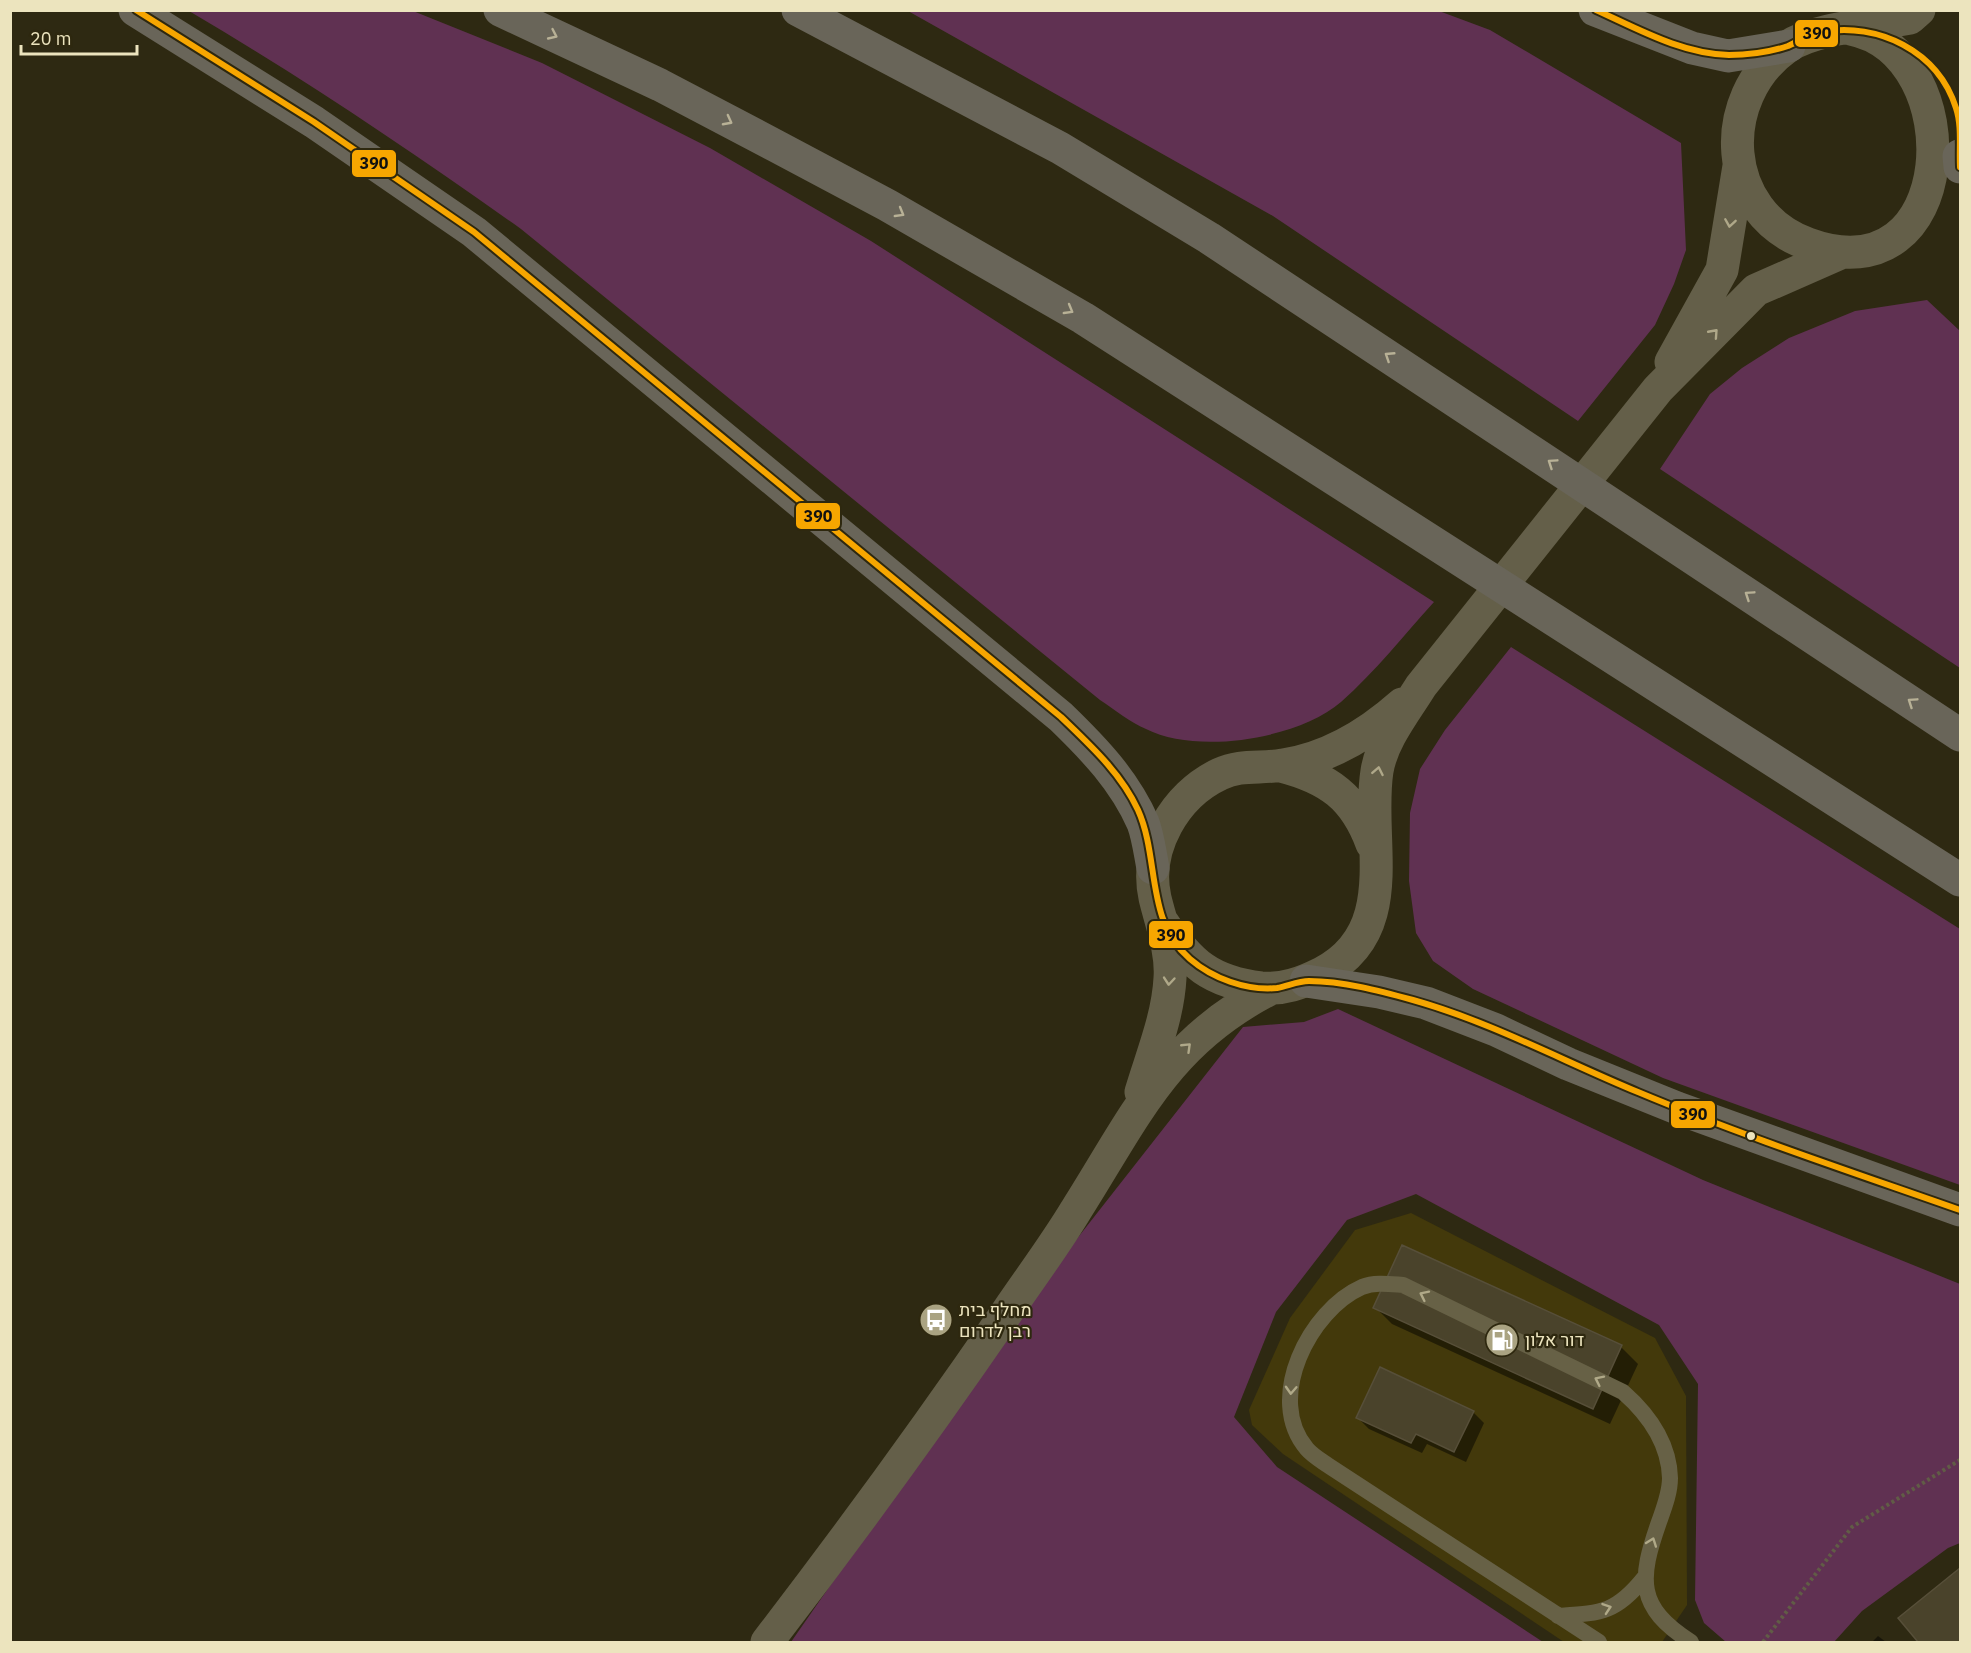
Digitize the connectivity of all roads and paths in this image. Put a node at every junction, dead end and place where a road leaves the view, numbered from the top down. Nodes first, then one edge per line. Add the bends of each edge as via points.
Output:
1 (135, 10) edge
2 (500, 10) edge
3 (798, 10) edge
4 (1595, 10) edge
5 (1919, 10) edge
6 (1851, 29) junction
7 (1789, 46) junction
8 (1958, 97) edge
9 (1960, 162) edge
10 (1739, 166) junction
11 (1843, 252) junction
12 (1658, 389) junction
13 (1421, 686) junction
14 (1960, 735) edge
15 (1281, 766) junction
16 (1375, 850) junction
17 (1153, 868) junction
18 (1960, 880) edge
19 (1163, 923) junction
20 (1306, 981) junction
21 (1270, 989) junction
22 (1137, 1109) junction
23 (1960, 1210) edge
24 (1960, 1460) edge
25 (1644, 1578) junction
26 (1558, 1616) junction
27 (767, 1642) edge
28 (1599, 1642) edge
29 (1691, 1642) edge
30 (1763, 1642) edge

1 - 17 highway via 314,122 474,232 1061,717 1100,754 1123,785 1143,824
2 -> 18 highway via 660,85 887,205 1083,318
14 -> 3 highway via 1209,238 1060,148
4 - 7 highway via 1692,48 1728,56
5 - 6 main road via 1910,18
6 - 7 main road via 1819,32
6 - 8 main road via 1896,39 1916,51
7 - 10 main road via 1756,77 1744,98 1736,143
8 - 9 main road
9 - 11 main road via 1929,219 1910,234 1866,251
10 - 11 main road via 1753,199 1776,226 1807,244
10 -> 12 main road via 1722,270
12 -> 11 main road via 1756,290
12 - 13 main road
13 - 15 main road via 1381,722 1352,741 1321,757
16 -> 13 main road via 1377,768 1389,737
15 - 16 main road via 1307,772 1330,784 1350,802
15 - 17 main road via 1250,766 1221,774 1195,789 1174,812 1160,838
16 - 20 main road via 1375,903 1365,928 1330,969
17 - 19 main road via 1155,896
19 - 21 main road via 1181,951 1206,972 1237,985
19 -> 22 main road via 1171,976 1164,1016
20 - 21 main road
20 - 23 highway via 1426,1003 1677,1108
22 -> 21 main road via 1182,1050 1244,1002
22 - 27 main road via 1076,1211 903,1463
24 - 30 path via 1852,1527
26 -> 25 lane via 1610,1608 1627,1599
25 -> 26 lane via 1647,1555 1668,1499 1670,1478 1666,1450 1635,1403 1623,1392 1403,1285 1381,1283 1342,1299 1310,1335 1297,1359 1291,1382 1291,1407 1307,1449
25 - 29 lane via 1654,1612 1670,1629
26 - 28 lane

